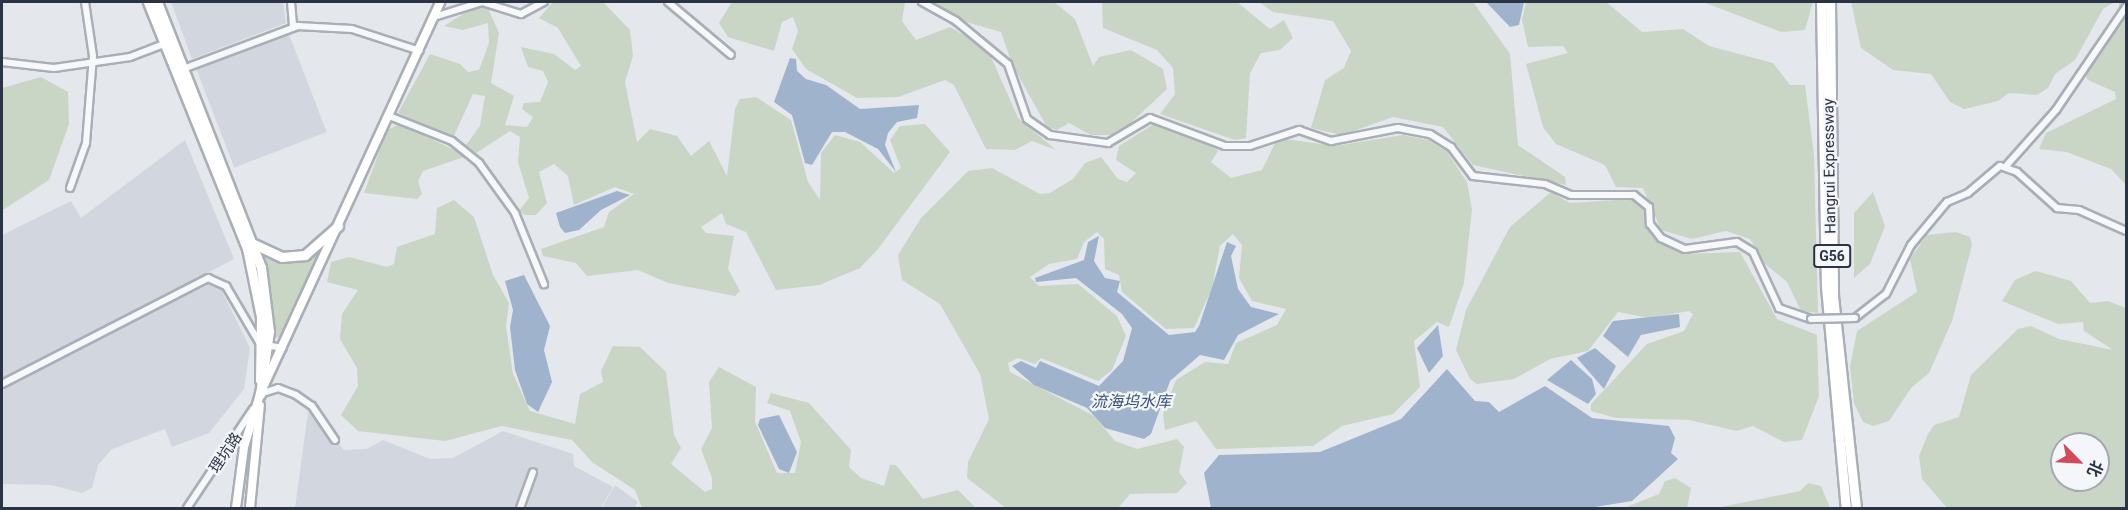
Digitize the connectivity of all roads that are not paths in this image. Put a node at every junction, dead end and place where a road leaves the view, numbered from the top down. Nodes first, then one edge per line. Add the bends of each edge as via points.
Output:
1 (85, 2) edge
2 (148, 2) edge
3 (157, 2) edge
4 (291, 2) edge
5 (440, 2) edge
6 (544, 2) edge
7 (668, 2) edge
8 (922, 2) edge
9 (1821, 2) edge
10 (1830, 2) edge
11 (2127, 7) edge
12 (434, 17) junction
13 (293, 27) junction
14 (164, 44) junction
15 (420, 51) junction
16 (731, 55) dead end
17 (2, 62) edge
18 (92, 63) junction
19 (183, 69) junction
20 (389, 117) junction
21 (2007, 165) junction
22 (70, 188) dead end
23 (338, 226) junction
24 (2127, 231) edge
25 (254, 244) junction
26 (544, 284) dead end
27 (264, 345) junction
28 (283, 348) junction
29 (2, 384) edge
30 (260, 394) junction
31 (335, 440) dead end
32 (533, 472) dead end
33 (187, 508) edge
34 (236, 508) edge
35 (250, 508) edge
36 (520, 508) edge
37 (1846, 508) edge
38 (1856, 508) edge

1 - 18 street
2 - 14 highway
3 - 19 highway
4 - 13 street
5 - 12 main road
6 - 12 street via 521,14 482,2 458,14
7 - 16 street
8 - 21 street, bridge via 956,21 1008,63 1027,119 1050,135 1108,143 1150,118 1225,146 1250,146 1299,130 1331,141 1398,128 1430,134 1451,147 1473,176 1545,184 1571,195 1634,195 1649,207 1650,224 1661,238 1685,249 1737,243 1753,252 1779,308 1811,320 1855,318 1886,294 1911,245 1947,202
9 - 37 highway, Hangrui Expressway / G56 via 1826,286
10 - 38 highway, Hangrui Expressway / G56 via 1833,296
11 - 21 street via 2055,110
12 - 15 main road
13 - 15 street via 352,29
13 - 19 street
14 - 18 street
14 - 27 highway via 247,248
15 - 20 main road
17 - 18 street via 54,68
18 - 22 street via 86,144
19 - 25 highway
20 - 23 main road
20 - 26 street via 452,141 479,163 515,213
21 - 24 street via 2057,208 2079,210
23 - 25 highway via 305,255 282,257
23 - 28 main road
25 - 27 highway via 268,304
27 - 28 street
27 - 29 street via 226,286 208,278
27 - 30 highway
28 - 30 main road
30 - 31 street via 278,388 296,394 312,406
30 - 33 street, 理坑路
30 - 34 main road via 244,447
30 - 35 main road
32 - 36 street

